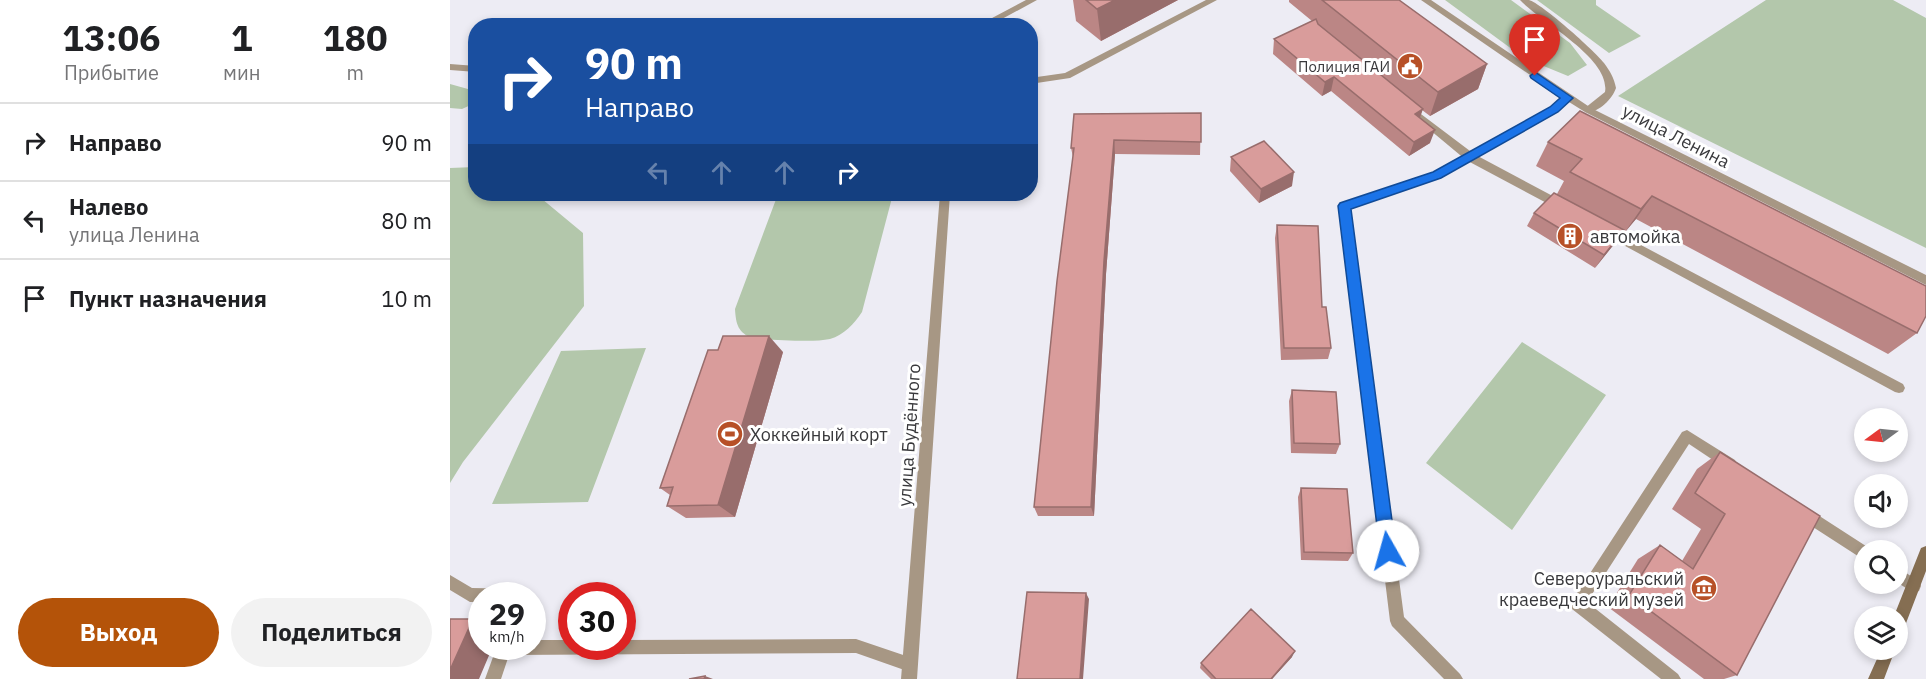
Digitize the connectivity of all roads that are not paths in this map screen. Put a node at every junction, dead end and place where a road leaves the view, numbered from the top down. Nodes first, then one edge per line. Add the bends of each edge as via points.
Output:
1 (1033, 0) edge
2 (1213, 0) edge
3 (1425, 0) edge
4 (1524, 0) edge
5 (997, 18) edge
6 (450, 67) edge
7 (468, 68) edge
8 (1038, 80) edge
9 (1567, 98) junction
10 (1400, 100) edge
11 (1588, 111) junction
12 (1470, 157) junction
13 (944, 201) edge
14 (1575, 213) edge
15 (1596, 225) edge
16 (1926, 280) edge
17 (1899, 388) dead end
18 (1744, 474) edge
19 (1792, 505) edge
20 (1854, 546) edge
21 (1926, 553) edge
22 (450, 582) edge
23 (1908, 582) edge
24 (1914, 586) junction
25 (468, 594) edge
26 (1906, 606) edge
27 (546, 647) edge
28 (500, 660) edge
29 (1884, 660) edge
30 (910, 672) edge
31 (493, 679) edge
32 (1455, 679) edge
33 (1673, 679) edge
34 (1876, 679) edge

1 - 5 street
2 - 8 street via 1066,75
3 - 9 street, улица Ленина
4 - 11 street via 1583,45 1608,77 1608,96
6 - 7 street
9 - 11 street, улица Ленина
9 - 12 street via 1554,110
10 - 12 street
11 - 16 street, улица Ленина
12 - 14 street
12 - 32 street via 1437,175 1344,206 1397,621
13 - 30 street, улица Будённого
15 - 17 street
18 - 33 street via 1687,436 1577,604
19 - 20 street
21 - 24 main road
22 - 25 street
23 - 24 street
24 - 26 main road
27 - 30 street via 856,646
28 - 31 street
29 - 34 main road

